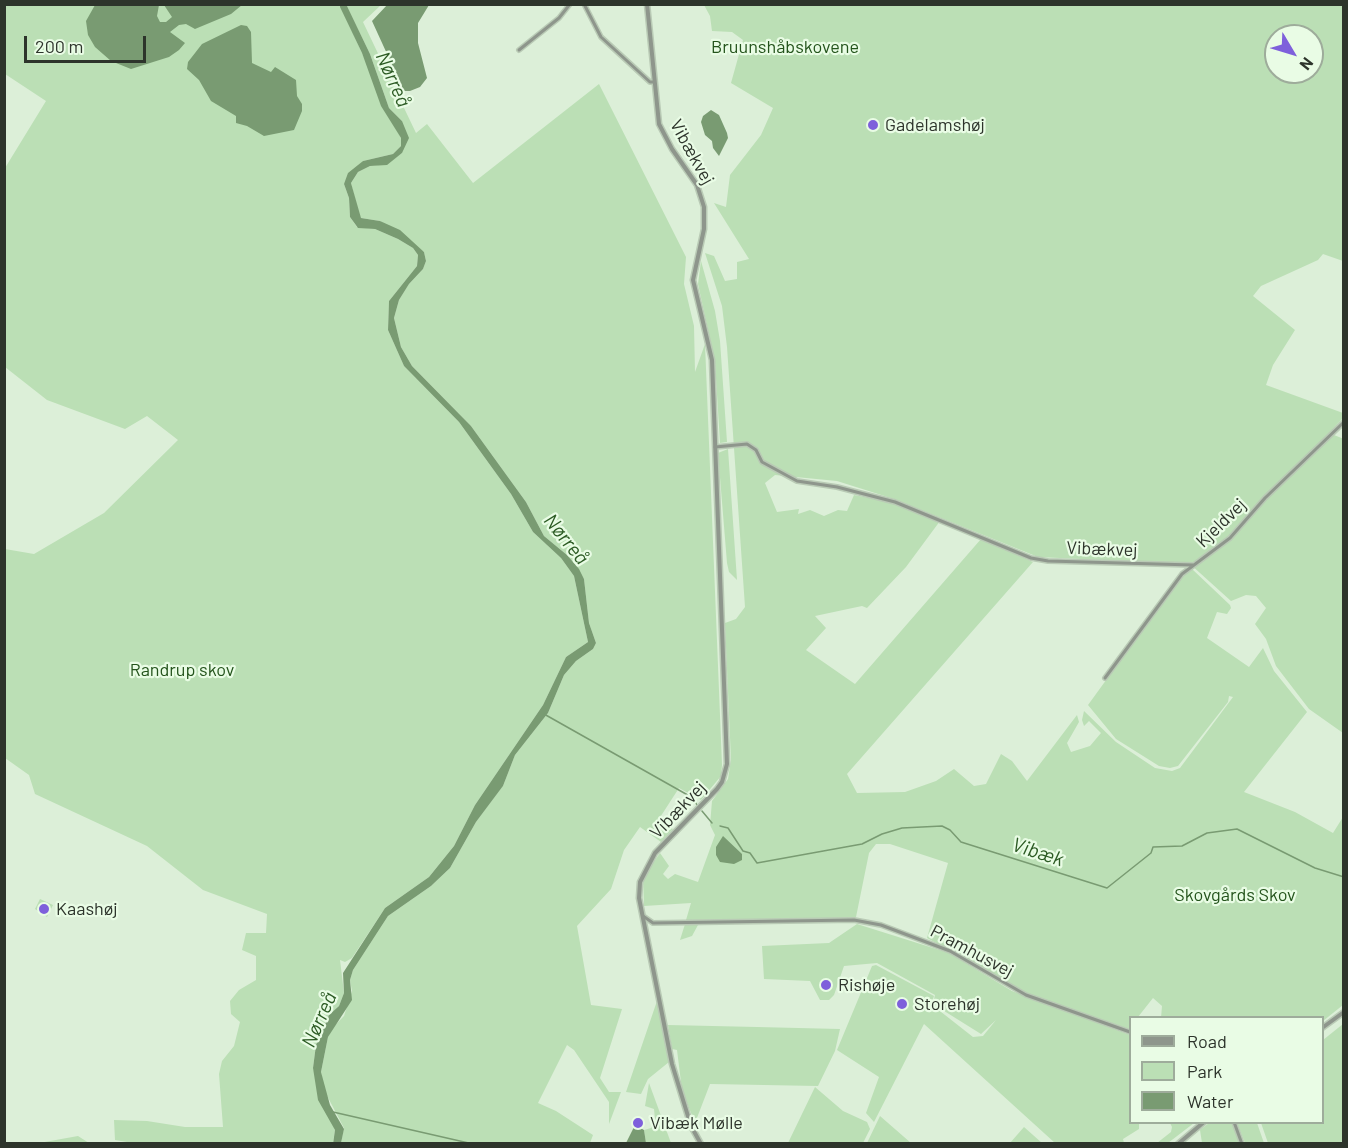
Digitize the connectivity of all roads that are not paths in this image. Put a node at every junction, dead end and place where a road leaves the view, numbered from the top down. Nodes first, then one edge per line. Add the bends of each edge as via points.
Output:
1 (570, 4) edge
2 (584, 4) edge
3 (647, 4) edge
4 (519, 50) dead end
5 (654, 82) junction
6 (1344, 422) edge
7 (715, 447) junction
8 (1193, 565) junction
9 (1105, 678) dead end
10 (643, 916) junction
11 (653, 923) junction
12 (646, 932) junction
13 (1344, 1012) edge
14 (1324, 1027) edge
15 (1129, 1031) edge
16 (1202, 1124) edge
17 (1235, 1124) edge
18 (701, 1143) edge
19 (1178, 1143) edge
20 (1242, 1143) edge

1 - 4 street via 559,18
2 - 5 street via 601,37
3 - 5 street, Vibækvej
5 - 7 street, Vibækvej via 659,124 697,185 704,207 704,229 693,280 712,360
6 - 8 street, Kjeldvej via 1265,498 1230,538
7 - 8 street, Vibækvej via 747,444 756,450 762,462 797,481 895,502 1030,558
7 - 10 street, Vibækvej via 726,773 717,789 645,868 640,882
8 - 9 street, Kjeldvej via 1172,585
10 - 11 street
10 - 12 street, Vibækvej
11 - 12 street
11 - 15 street, Pramhusvej via 854,920 881,925 950,951 1026,995
12 - 18 street, Vibækvej via 672,1064 691,1126
13 - 14 street
16 - 19 street
17 - 20 street

